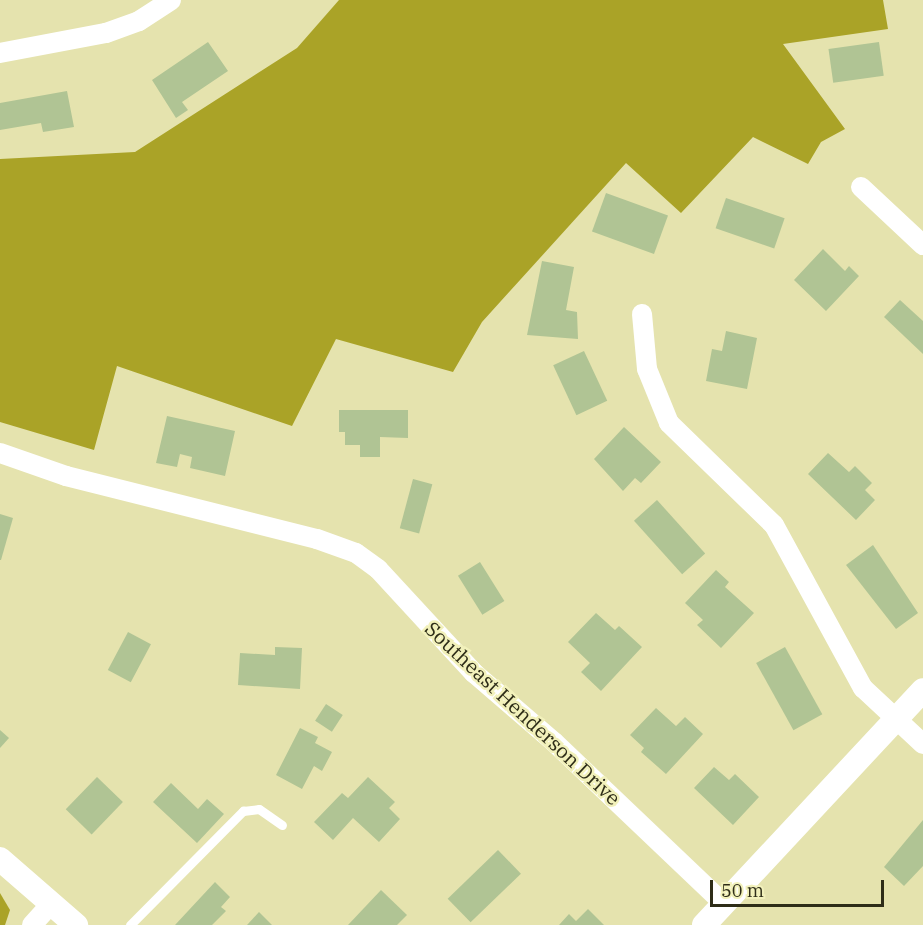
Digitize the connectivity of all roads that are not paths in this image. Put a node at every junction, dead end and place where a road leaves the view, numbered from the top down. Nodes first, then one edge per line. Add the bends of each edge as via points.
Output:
1 (171, 0) edge
2 (0, 53) edge
3 (861, 187) dead end
4 (923, 245) edge
5 (642, 314) dead end
6 (0, 453) edge
7 (923, 690) edge
8 (896, 720) junction
9 (923, 744) edge
10 (282, 825) dead end
11 (0, 859) edge
12 (51, 904) junction
13 (724, 904) junction
14 (32, 925) edge
15 (76, 925) edge
16 (130, 925) edge
17 (704, 925) edge

1 - 2 street via 138,21 106,33
3 - 4 street
5 - 8 street via 647,369 669,423 774,525 847,664 863,688
6 - 13 street, Southeast Henderson Drive via 66,477 317,539 356,553 378,569 474,673 554,742
7 - 8 street
8 - 9 street
8 - 13 street
10 - 16 lane via 259,809 243,811
11 - 12 street
12 - 14 street
12 - 15 street
13 - 17 street

